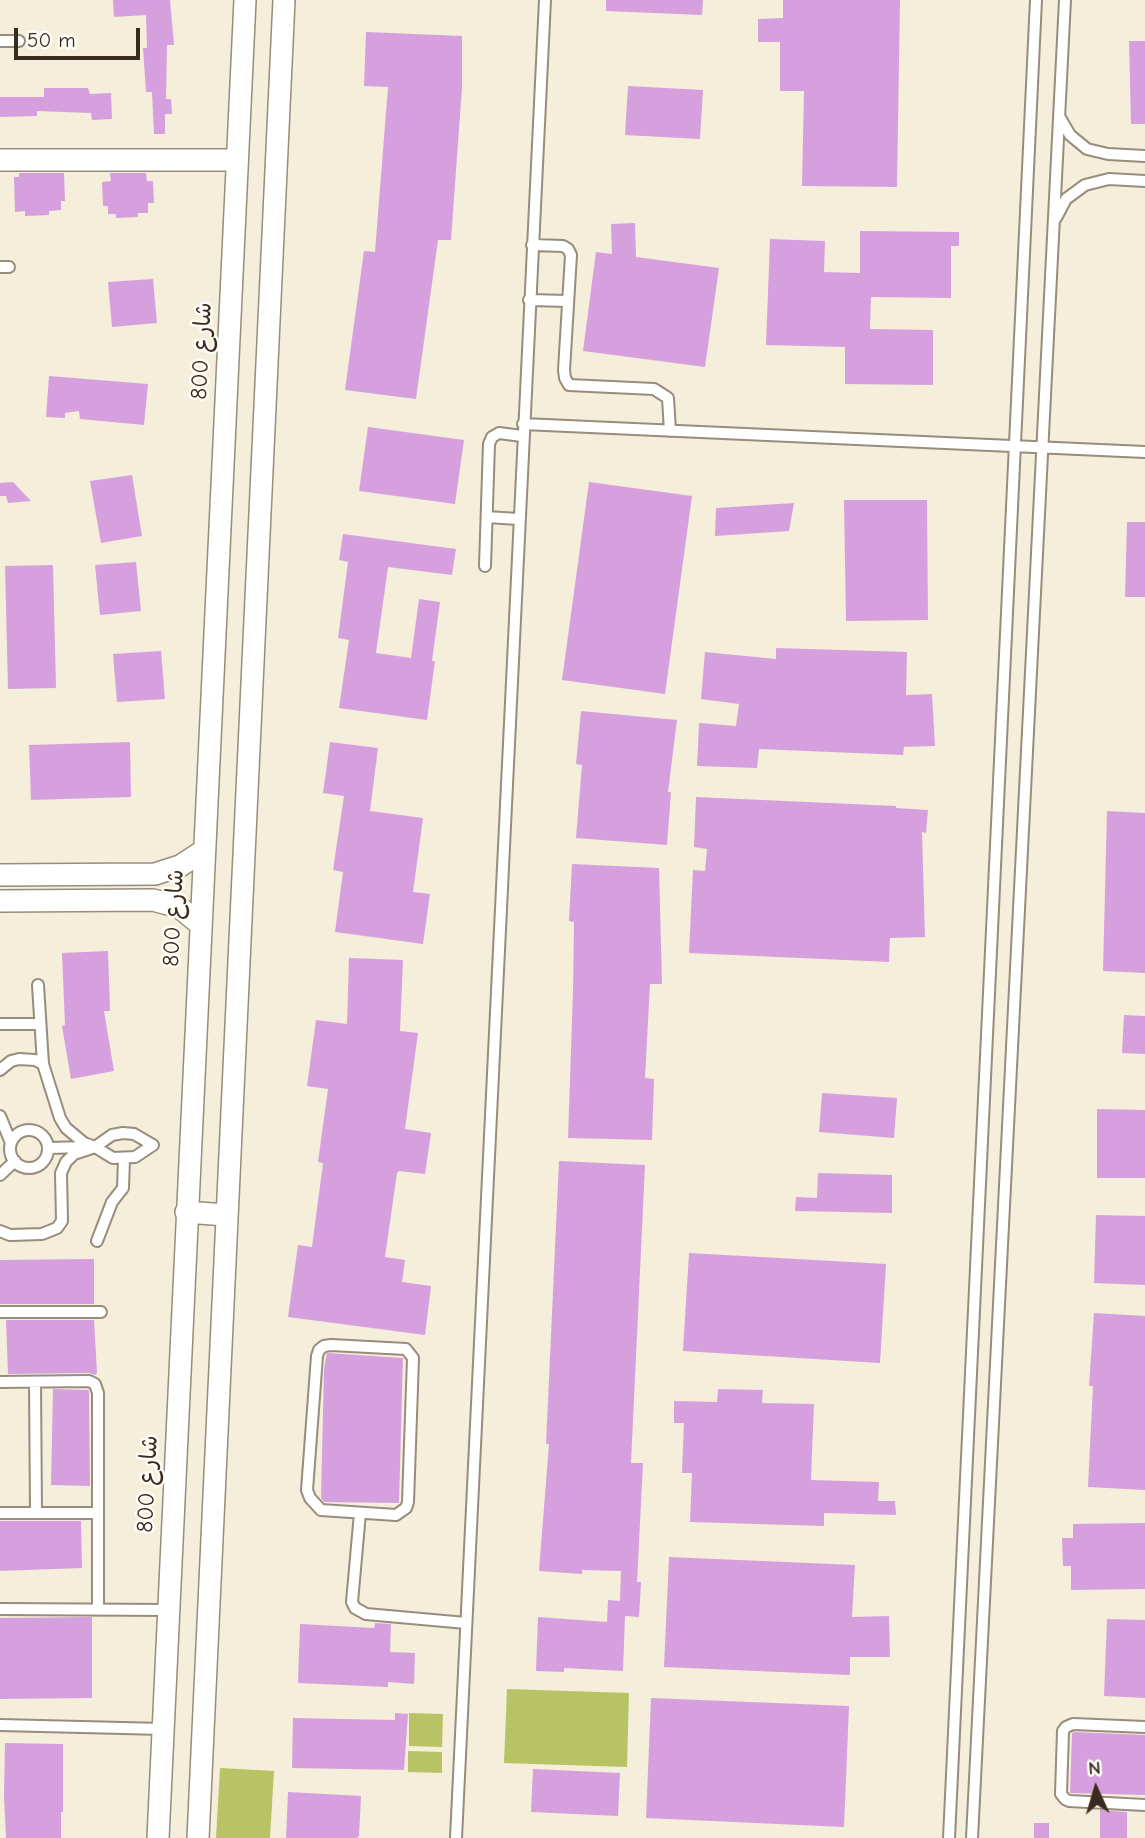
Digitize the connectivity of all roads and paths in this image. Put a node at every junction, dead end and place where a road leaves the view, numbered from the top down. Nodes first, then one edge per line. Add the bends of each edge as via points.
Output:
1 (245, 0) edge
2 (284, 0) edge
3 (545, 0) edge
4 (1036, 0) edge
5 (1065, 0) edge
6 (0, 41) edge
7 (19, 41) dead end
8 (1059, 116) junction
9 (1145, 156) edge
10 (0, 160) edge
11 (237, 160) junction
12 (1145, 181) edge
13 (1054, 221) junction
14 (532, 245) junction
15 (529, 300) junction
16 (568, 301) junction
17 (523, 430) junction
18 (670, 431) junction
19 (1016, 446) junction
20 (1044, 448) junction
21 (1145, 452) edge
22 (487, 517) junction
23 (518, 519) junction
24 (485, 566) dead end
25 (215, 620) junction
26 (254, 621) junction
27 (203, 851) junction
28 (0, 875) edge
29 (0, 901) edge
30 (200, 923) junction
31 (38, 985) dead end
32 (0, 1024) edge
33 (40, 1024) junction
34 (43, 1064) junction
35 (0, 1070) edge
36 (0, 1115) edge
37 (11, 1143) junction
38 (95, 1147) junction
39 (48, 1148) junction
40 (124, 1159) junction
41 (15, 1161) junction
42 (0, 1175) edge
43 (186, 1212) junction
44 (226, 1215) junction
45 (0, 1231) edge
46 (97, 1241) dead end
47 (0, 1312) edge
48 (101, 1312) dead end
49 (0, 1382) edge
50 (35, 1382) junction
51 (0, 1513) edge
52 (36, 1513) junction
53 (98, 1513) junction
54 (360, 1513) junction
55 (0, 1609) edge
56 (98, 1609) junction
57 (169, 1610) junction
58 (467, 1623) junction
59 (0, 1725) edge
60 (1145, 1727) edge
61 (163, 1729) junction
62 (1145, 1805) edge
63 (158, 1838) edge
64 (198, 1838) edge
65 (456, 1838) edge
66 (949, 1838) edge
67 (972, 1838) edge

1 - 11 street, شارع 800
2 - 26 street
3 - 14 lane
4 - 19 lane
5 - 8 lane
6 - 7 lane
8 - 9 lane via 1070,135 1087,149
8 - 13 lane
10 - 11 street
11 - 25 street, شارع 800
12 - 13 lane via 1109,179 1085,185 1066,200
13 - 20 lane
14 - 15 lane
14 - 16 lane via 568,249
15 - 16 lane
15 - 17 lane
16 - 18 lane via 564,370 569,384 654,389 668,398
17 - 18 lane
17 - 22 lane via 499,433 489,444
17 - 23 lane
18 - 19 lane
19 - 20 lane
19 - 66 lane
20 - 21 lane
20 - 67 lane
22 - 23 lane
22 - 24 lane
23 - 58 lane
25 - 26 street
25 - 27 street, شارع 800
26 - 44 street
27 - 28 street via 180,866 155,874
27 - 30 street, شارع 800
29 - 30 street via 153,900 179,907
30 - 43 street, شارع 800
31 - 33 lane
32 - 33 lane
33 - 34 lane
34 - 35 lane via 19,1059
34 - 38 lane via 60,1118 75,1136
36 - 37 lane
37 - 39 lane via 19,1132 32,1130 43,1136
37 - 41 lane
38 - 39 lane
38 - 40 lane
38 - 40 lane via 123,1133 153,1145
38 - 45 lane via 66,1162 61,1173 62,1220 57,1228 43,1234
39 - 41 lane via 39,1165 26,1168
40 - 46 lane via 123,1188 112,1202
41 - 42 lane
43 - 44 street
43 - 57 street, شارع 800
44 - 64 street
47 - 48 lane
49 - 50 lane
50 - 52 lane
50 - 53 lane via 95,1384
51 - 52 lane
52 - 53 lane
53 - 56 lane
54 - 54 lane via 396,1515 406,1508 413,1357 406,1349 324,1346 317,1356 307,1490 321,1510
54 - 58 lane via 355,1608 366,1614
55 - 56 lane
56 - 57 lane
57 - 61 street, شارع 800
58 - 65 lane
59 - 61 lane
60 - 62 lane via 1066,1727 1061,1794 1069,1801
61 - 63 street, شارع 800

